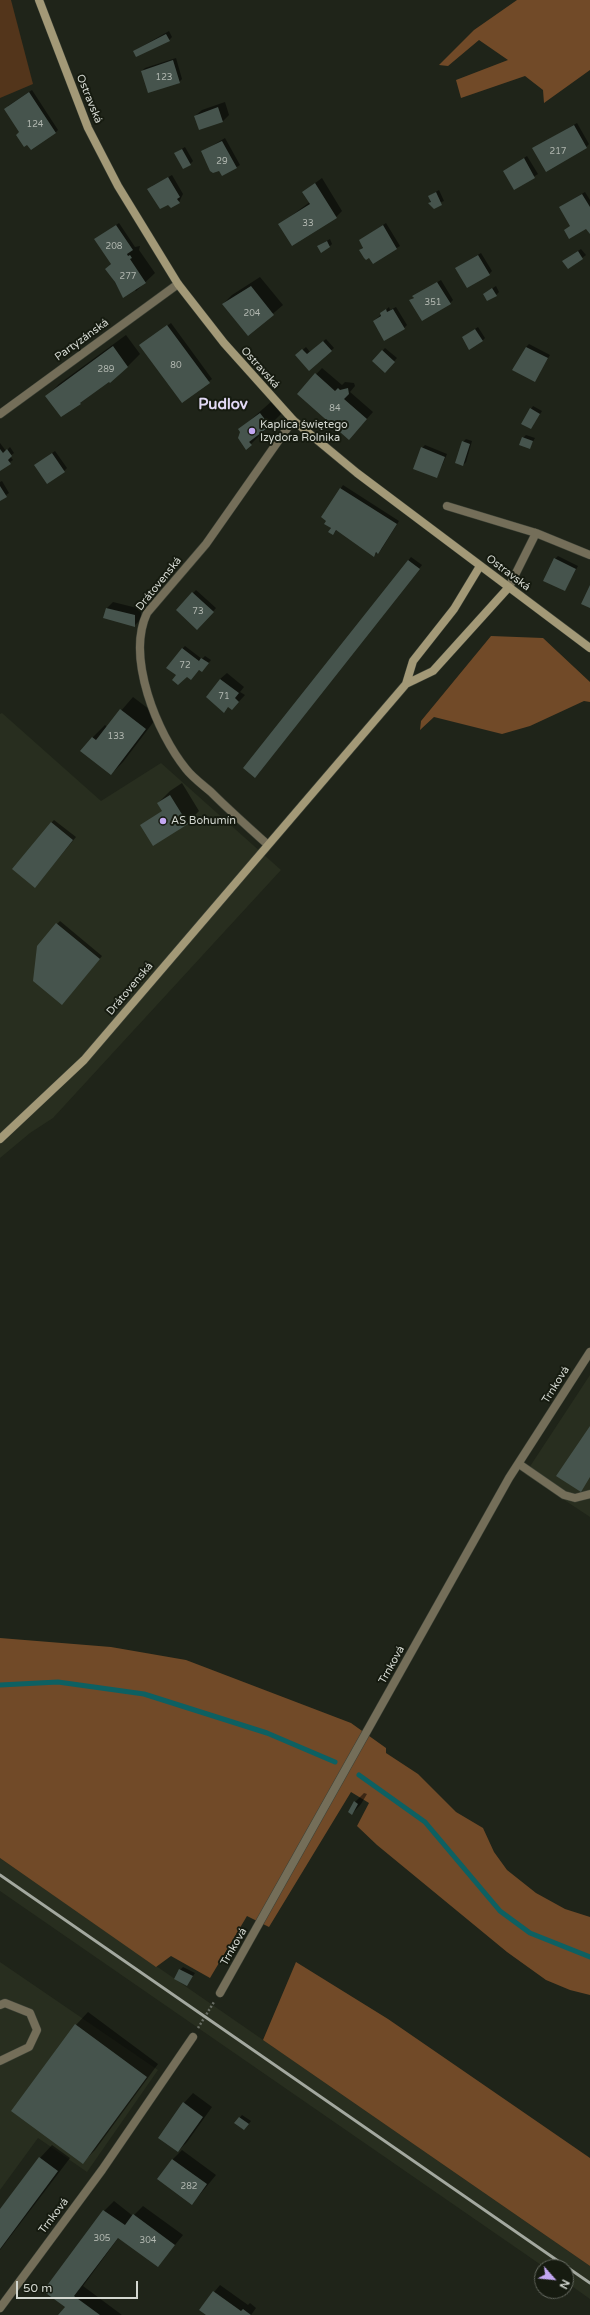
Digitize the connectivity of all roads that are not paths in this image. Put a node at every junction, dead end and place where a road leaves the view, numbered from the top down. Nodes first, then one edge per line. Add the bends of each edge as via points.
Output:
1 (39, 0) edge
2 (178, 284) junction
3 (0, 414) edge
4 (293, 420) junction
5 (447, 506) dead end
6 (536, 533) junction
7 (590, 555) edge
8 (480, 566) junction
9 (509, 587) junction
10 (590, 648) edge
11 (406, 684) junction
12 (267, 844) junction
13 (0, 1139) edge
14 (590, 1352) edge
15 (519, 1464) junction
16 (590, 1494) edge
17 (220, 1993) dead end
18 (0, 2005) edge
19 (193, 2037) dead end
20 (0, 2061) edge
21 (0, 2308) edge

1 - 2 street, Ostravská via 88,128 118,186
2 - 3 street, Partyzánská
2 - 4 street, Ostravská via 224,343
4 - 8 street, Ostravská via 357,473
4 - 12 street, Drátovenská via 206,544 147,614 140,638 142,668 149,696 172,747 187,770
5 - 6 street
6 - 7 street
6 - 9 street
8 - 9 street, Ostravská
8 - 11 street, Drátovenská via 454,609 413,661
9 - 10 street, Ostravská
9 - 11 street, Drátovenská via 433,671
11 - 12 street, Drátovenská
12 - 13 street, Drátovenská via 84,1060
14 - 15 street, Trnková
15 - 16 street via 564,1495 575,1498
15 - 17 street, Trnková
18 - 20 street via 5,2003 30,2013 36,2030 29,2047
19 - 21 street, Trnková via 102,2170

